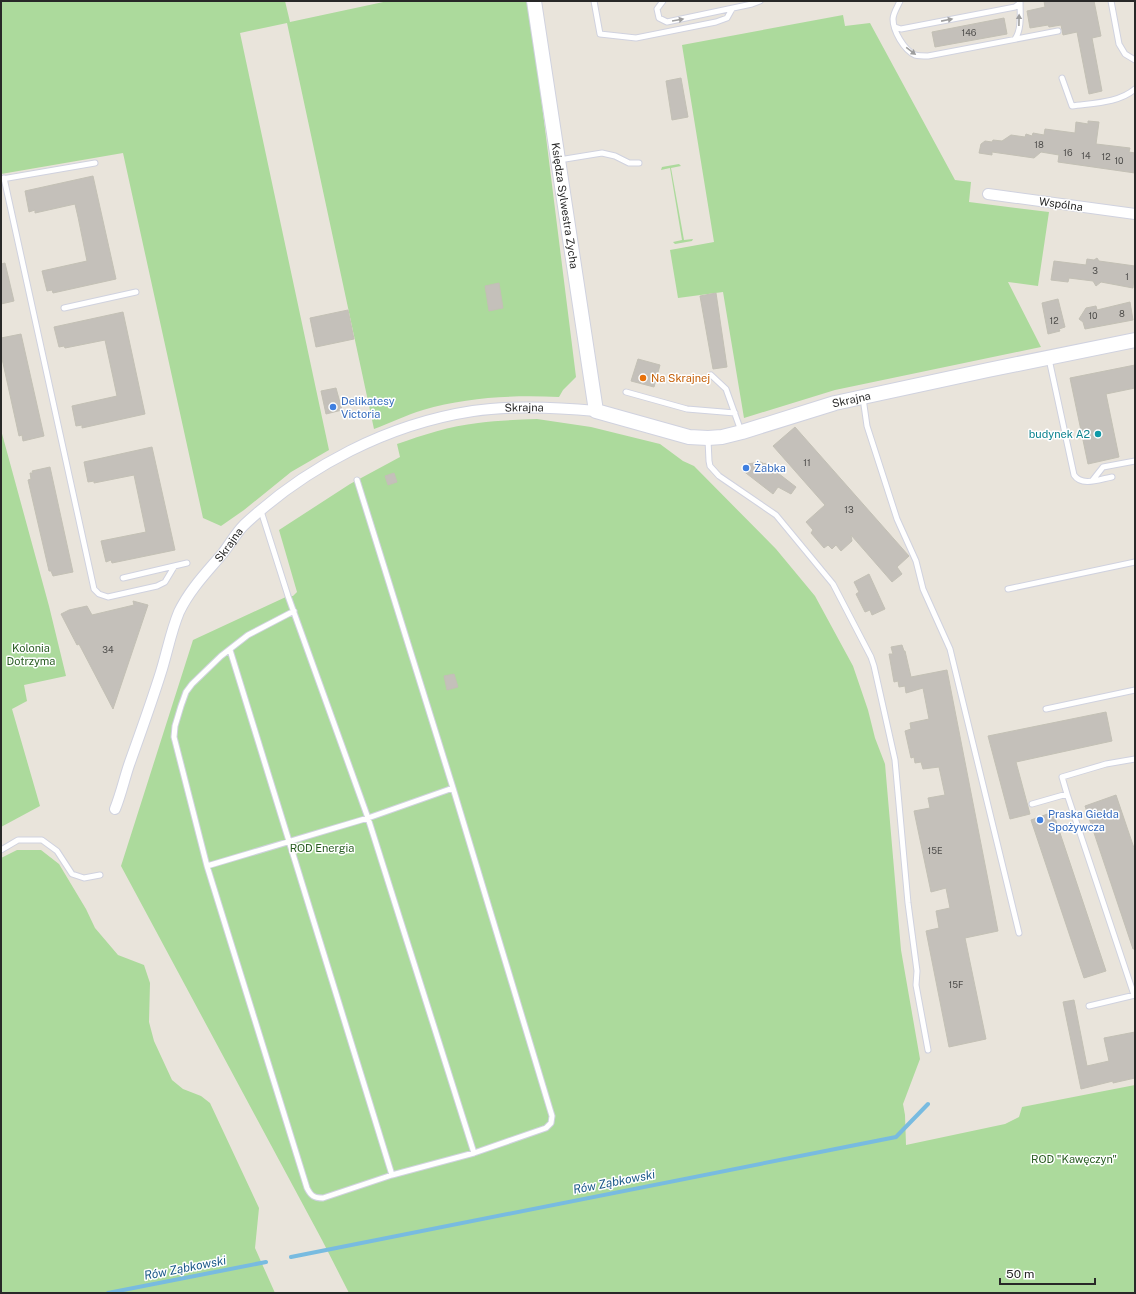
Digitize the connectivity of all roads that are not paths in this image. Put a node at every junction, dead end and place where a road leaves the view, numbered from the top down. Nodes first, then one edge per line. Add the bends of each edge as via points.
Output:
1 (534, 1) edge
2 (594, 1) edge
3 (663, 1) edge
4 (760, 1) edge
5 (900, 1) edge
6 (1112, 1) edge
7 (1020, 2) edge
8 (732, 9) junction
9 (895, 27) junction
10 (1058, 31) dead end
11 (1015, 39) junction
12 (1135, 60) edge
13 (1062, 78) dead end
14 (1135, 89) edge
15 (558, 160) junction
16 (95, 163) dead end
17 (639, 163) dead end
18 (3, 179) edge
19 (988, 194) dead end
20 (1135, 214) edge
21 (136, 292) dead end
22 (64, 308) dead end
23 (1135, 340) edge
24 (1048, 358) junction
25 (711, 375) dead end
26 (626, 392) dead end
27 (863, 397) junction
28 (596, 411) junction
29 (735, 413) junction
30 (742, 432) junction
31 (708, 438) junction
32 (1135, 461) edge
33 (1112, 477) dead end
34 (357, 480) dead end
35 (1092, 481) junction
36 (261, 511) junction
37 (1135, 562) edge
38 (187, 563) dead end
39 (174, 567) junction
40 (123, 578) dead end
41 (1008, 589) dead end
42 (294, 611) junction
43 (230, 650) junction
44 (1135, 690) edge
45 (1046, 709) dead end
46 (1135, 759) edge
47 (453, 788) junction
48 (1067, 794) junction
49 (1032, 804) dead end
50 (115, 809) dead end
51 (368, 818) junction
52 (288, 841) junction
53 (1, 850) edge
54 (207, 866) junction
55 (100, 875) dead end
56 (1019, 933) dead end
57 (1135, 995) edge
58 (1089, 1006) dead end
59 (928, 1050) dead end
60 (474, 1153) junction
61 (392, 1175) junction

1 - 15 street, Księdza Sylwestra Zycha
2 - 8 lane via 600,34 636,38 716,22 727,18
3 -> 8 lane via 657,9 659,18 667,22
4 - 8 lane
5 - 9 lane via 893,18
6 - 12 lane via 1119,44 1125,54
9 -> 7 lane via 908,28 1015,7
11 -> 7 lane via 1020,26
9 -> 11 lane via 904,45 918,56
10 - 11 lane
13 - 14 lane via 1072,106 1116,99
15 - 17 lane via 602,154 615,156 629,163
15 - 28 street, Księdza Sylwestra Zycha
16 - 18 lane
18 - 39 lane via 94,589 108,597 157,586 165,582
19 - 20 street, Wspólna
21 - 22 lane
23 - 24 street, Skrajna
24 - 27 street, Skrajna
24 - 35 lane via 1074,475 1084,482
25 - 29 lane via 726,389
26 - 29 lane via 687,409
27 - 30 street, Skrajna via 808,410
27 - 56 lane via 868,426 897,519 916,561 923,589 950,649
28 - 31 street, Skrajna via 689,437
28 - 36 street, Skrajna via 550,407 498,408 450,415 418,424 376,439 338,457 302,479
29 - 30 lane
30 - 31 street, Skrajna
31 - 59 lane via 710,466 719,476 776,515 833,584 873,662 895,760 917,971 916,985
32 - 35 lane via 1103,467
33 - 35 lane
34 - 47 lane
36 - 42 lane
36 - 50 street, Skrajna via 243,526 202,576 179,612
37 - 41 lane
38 - 39 lane
39 - 40 lane
42 - 43 lane via 248,636
42 - 51 lane
43 - 52 lane
43 - 54 lane via 186,692 175,726 174,737
44 - 45 lane
46 - 48 lane via 1106,764 1062,778
47 - 51 lane
47 - 60 lane via 552,1116 551,1123 546,1128
48 - 49 lane
48 - 57 lane
51 - 52 lane
51 - 60 lane
52 - 54 lane
52 - 61 lane
53 - 55 lane via 18,840 42,840 57,852 72,874 84,878
54 - 61 lane via 310,1195 323,1198
57 - 58 lane
60 - 61 lane

